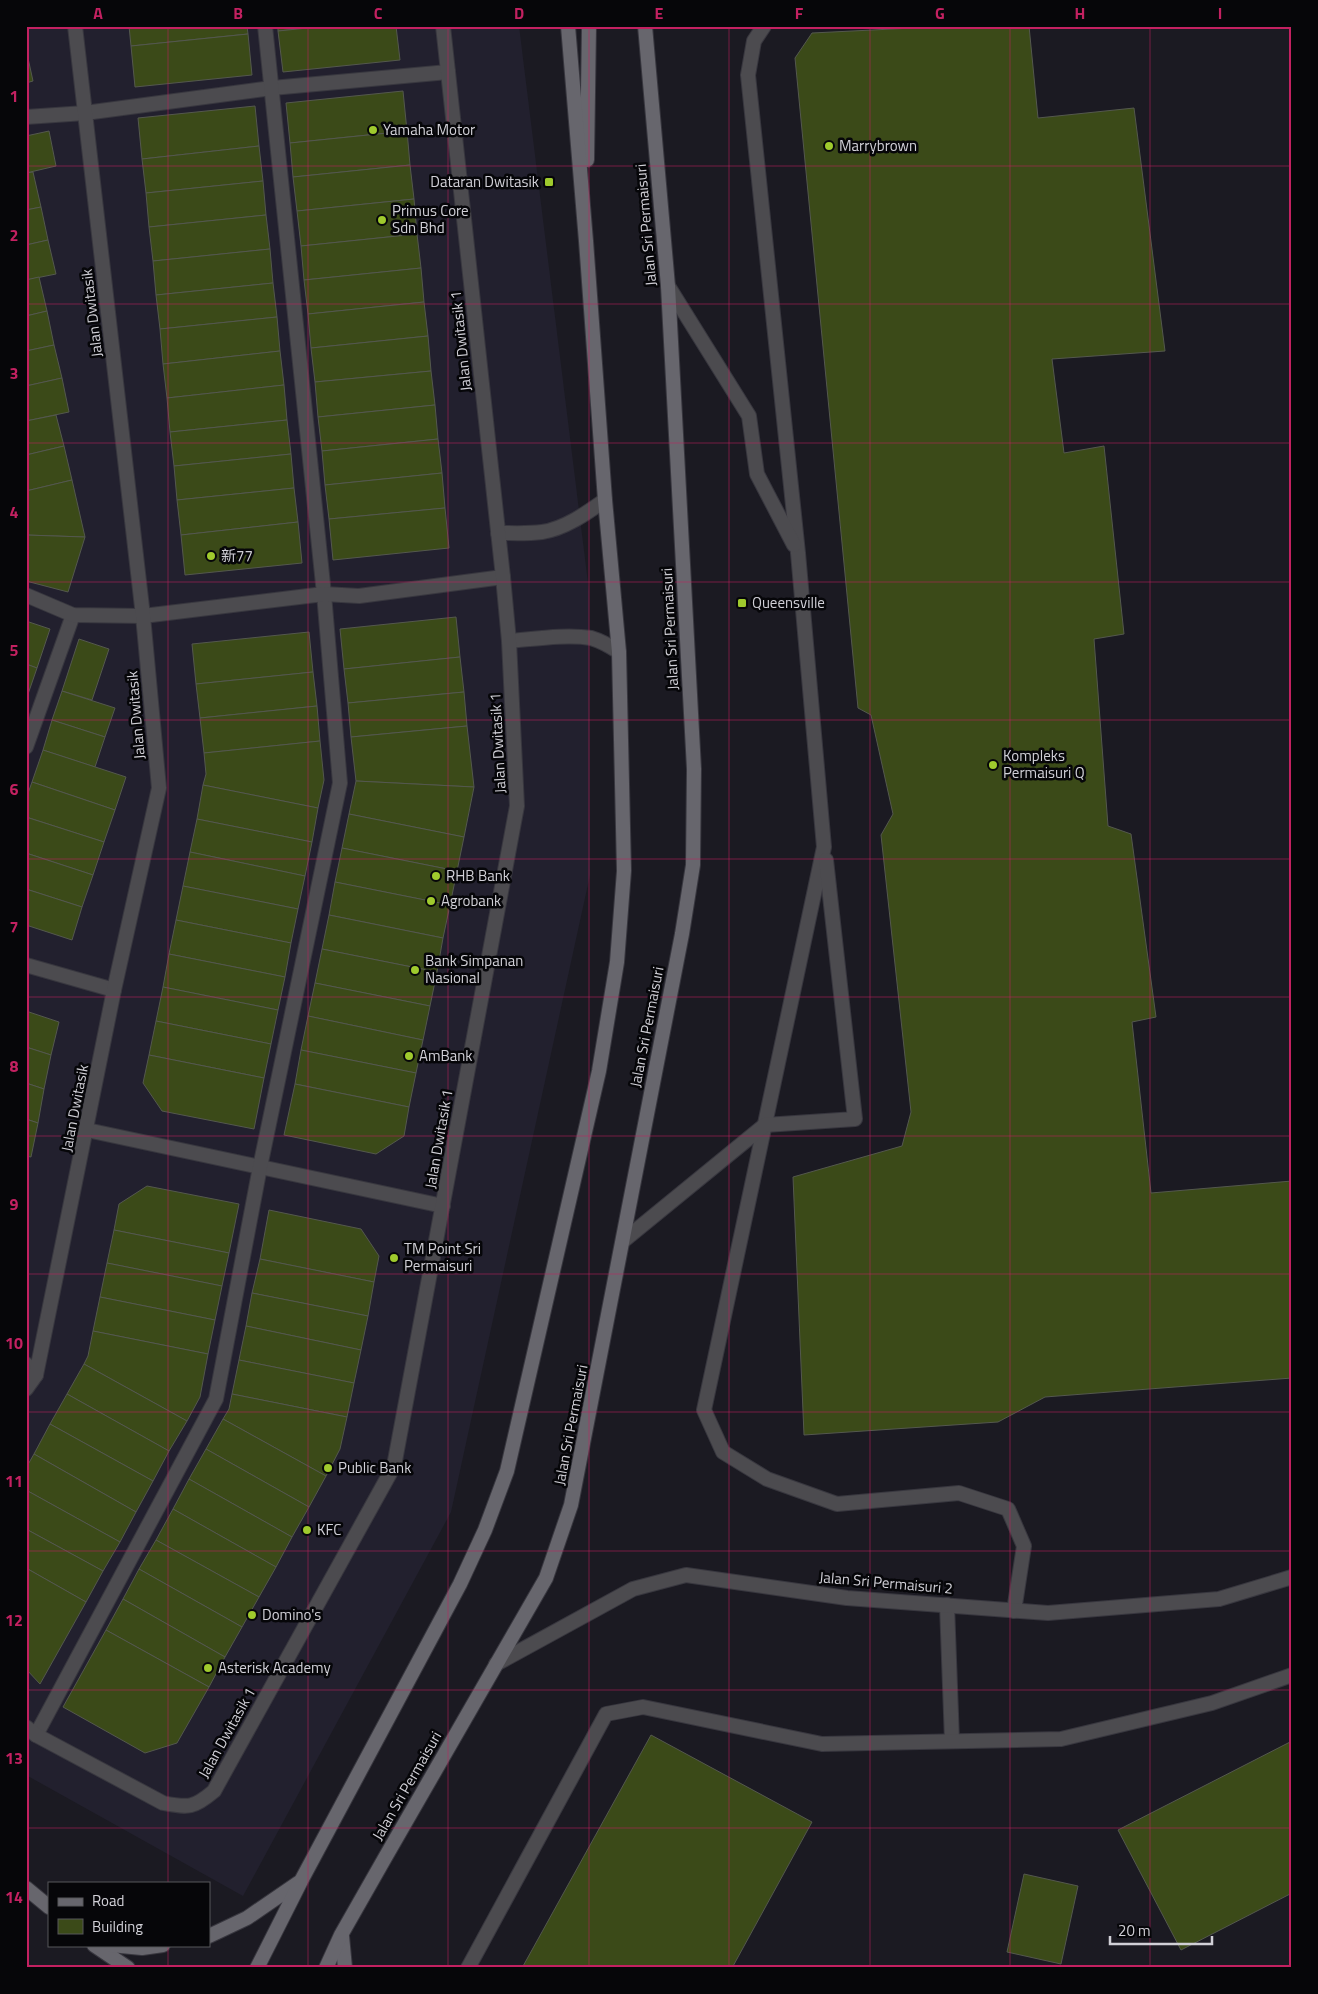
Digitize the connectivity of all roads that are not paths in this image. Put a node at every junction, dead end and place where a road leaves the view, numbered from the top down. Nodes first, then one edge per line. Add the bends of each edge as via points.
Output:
1 (75, 26) edge
2 (265, 26) edge
3 (443, 26) edge
4 (568, 26) edge
5 (588, 26) edge
6 (645, 26) edge
7 (764, 26) edge
8 (448, 72) junction
9 (272, 88) junction
10 (84, 113) junction
11 (26, 117) edge
12 (586, 241) junction
13 (668, 286) junction
14 (605, 500) junction
15 (498, 533) junction
16 (798, 553) junction
17 (503, 577) junction
18 (324, 594) junction
19 (26, 595) edge
20 (73, 615) junction
21 (143, 616) junction
22 (509, 641) junction
23 (619, 652) junction
24 (26, 748) edge
25 (824, 846) junction
26 (26, 965) edge
27 (114, 990) junction
28 (766, 1125) junction
29 (87, 1130) junction
30 (260, 1167) junction
31 (443, 1206) junction
32 (623, 1241) junction
33 (26, 1364) edge
34 (36, 1375) junction
35 (26, 1389) edge
36 (1292, 1577) edge
37 (947, 1605) junction
38 (1014, 1611) junction
39 (496, 1664) junction
40 (1292, 1675) edge
41 (31, 1731) edge
42 (952, 1741) junction
43 (301, 1881) junction
44 (26, 1888) edge
45 (48, 1906) edge
46 (342, 1935) junction
47 (210, 1936) edge
48 (95, 1946) edge
49 (121, 1946) edge
50 (156, 1946) edge
51 (128, 1968) edge
52 (257, 1968) edge
53 (326, 1968) edge
54 (345, 1968) edge
55 (468, 1968) edge

1 - 10 street, Jalan Dwitasik
2 - 9 street
3 - 8 street, Jalan Dwitasik 1
4 - 12 main road
5 - 12 main road
6 - 13 main road, Jalan Sri Permaisuri
7 - 16 street via 754,41 748,75
8 - 9 street
8 - 15 street, Jalan Dwitasik 1
9 - 10 street
9 - 18 street
10 - 11 street
10 - 21 street, Jalan Dwitasik
12 - 14 main road
13 - 16 street via 749,416 757,474
13 - 32 main road, Jalan Sri Permaisuri via 694,769 693,865
14 - 15 street via 564,525 543,532
14 - 23 main road
15 - 17 street, Jalan Dwitasik 1
16 - 25 street
17 - 18 street via 359,596
17 - 22 street, Jalan Dwitasik 1
18 - 21 street
18 - 30 street via 340,782
19 - 20 street
20 - 21 street
20 - 24 street
21 - 27 street, Jalan Dwitasik via 159,788
22 - 23 street via 590,638
22 - 31 street, Jalan Dwitasik 1 via 517,806
23 - 43 main road via 624,871 617,962 599,1071 507,1471 460,1584
25 - 28 street
25 - 28 street via 855,1119
26 - 27 street
27 - 29 street, Jalan Dwitasik
28 - 32 street
28 - 38 street via 704,1410 723,1452 767,1479 837,1504 959,1493 1008,1509 1024,1546
29 - 30 street
29 - 34 street, Jalan Dwitasik
30 - 31 street
30 - 41 street via 216,1399
31 - 41 street, Jalan Dwitasik 1 via 394,1466 214,1791 199,1804 182,1807 163,1803
32 - 39 main road, Jalan Sri Permaisuri via 571,1505 546,1578
33 - 34 street
34 - 35 street, Jalan Dwitasik
36 - 38 street, Jalan Sri Permaisuri 2 via 1219,1599 1048,1613
37 - 38 street, Jalan Sri Permaisuri 2
37 - 39 street, Jalan Sri Permaisuri 2 via 847,1598 686,1575 633,1589
37 - 42 street
39 - 46 main road, Jalan Sri Permaisuri
40 - 42 street via 1212,1703 1061,1739
42 - 55 street via 822,1744 643,1707 606,1714
43 - 47 main road via 247,1918
43 - 52 main road
44 - 45 main road
46 - 53 main road, Jalan Sri Permaisuri
46 - 54 main road
48 - 51 main road
49 - 50 main road

